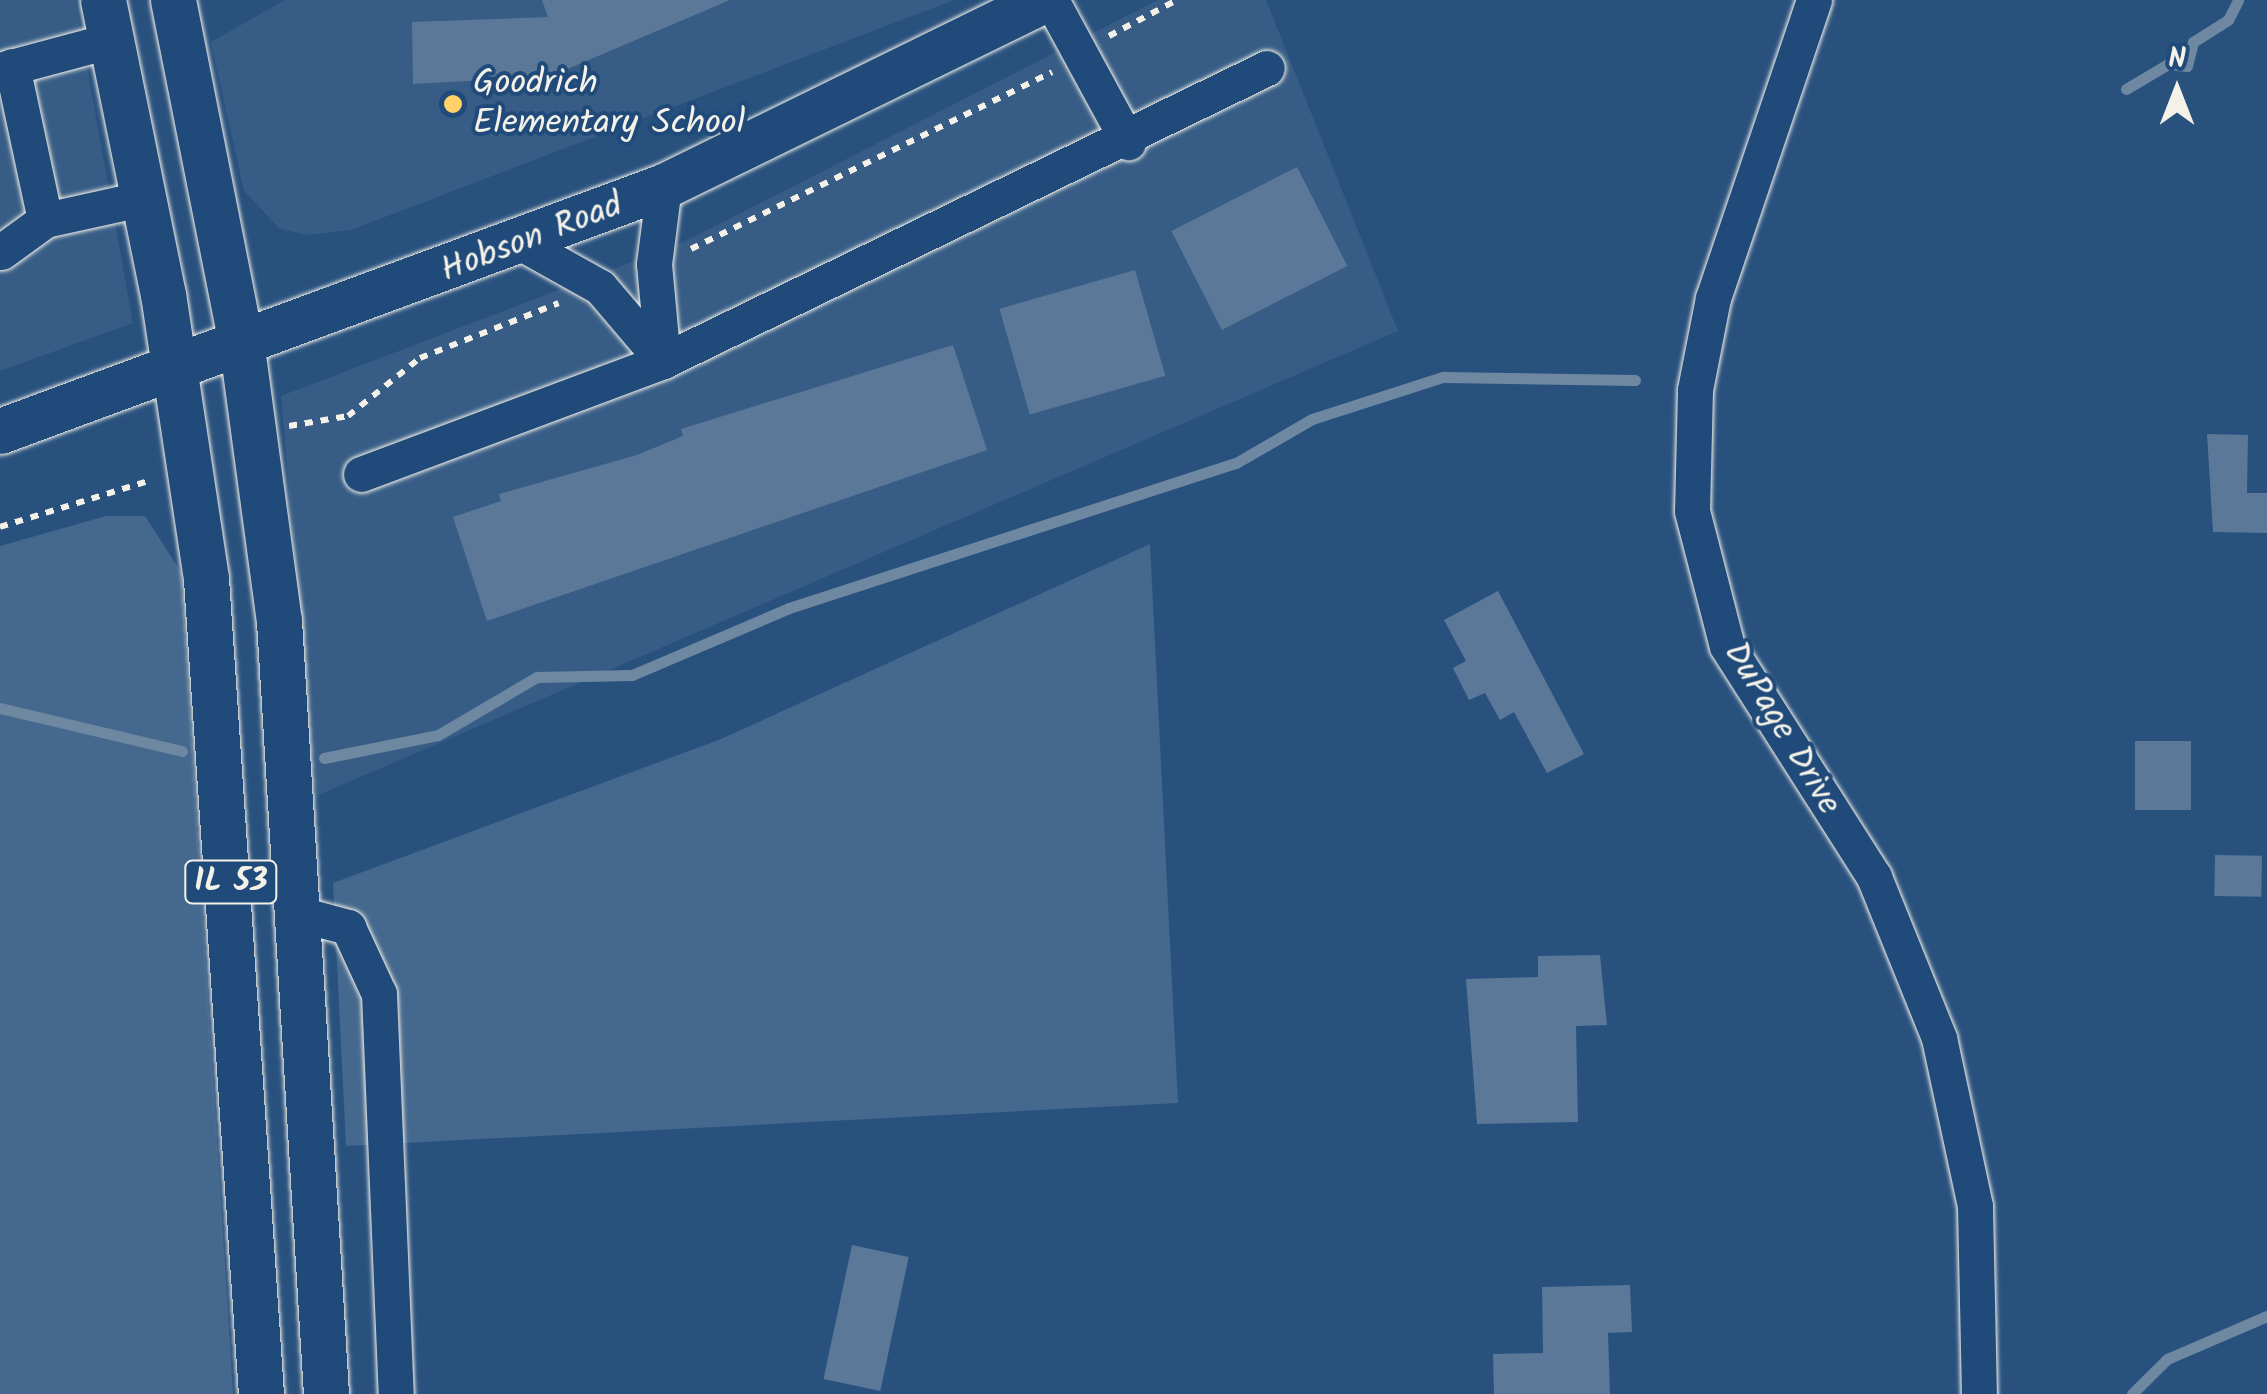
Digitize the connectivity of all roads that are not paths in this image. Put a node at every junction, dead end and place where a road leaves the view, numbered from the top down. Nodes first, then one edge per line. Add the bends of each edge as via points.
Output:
1 (174, 0) edge
2 (1048, 0) edge
3 (1814, 0) edge
4 (108, 20) edge
5 (6, 68) edge
6 (1267, 68) dead end
7 (1128, 142) junction
8 (664, 186) junction
9 (146, 198) junction
10 (45, 220) junction
11 (524, 244) junction
12 (1, 252) edge
13 (242, 348) junction
14 (662, 362) junction
15 (174, 373) junction
16 (0, 431) edge
17 (361, 474) dead end
18 (302, 914) junction
19 (261, 1394) edge
20 (326, 1394) edge
21 (396, 1394) edge
22 (1979, 1394) edge

1 - 13 main road, IL 53
2 - 7 street
2 - 8 main road, Hobson Road
3 - 22 street, DuPage Drive via 1713,298 1695,390 1692,511 1727,646 1874,876 1940,1038 1975,1206
4 - 5 street
4 - 9 main road, IL 53
5 - 10 street
6 - 7 street
7 - 14 street
8 - 11 main road, Hobson Road
8 - 14 street via 654,264
9 - 10 street
9 - 15 main road, IL 53
10 - 12 street
11 - 13 main road, Hobson Road
11 - 14 street via 600,287
13 - 15 main road, Hobson Road
13 - 18 main road, IL 53 via 279,621
14 - 17 street
15 - 16 main road, Hobson Road
15 - 19 main road, IL 53 via 224,768
18 - 20 main road, IL 53
18 - 21 street via 348,927 380,994

